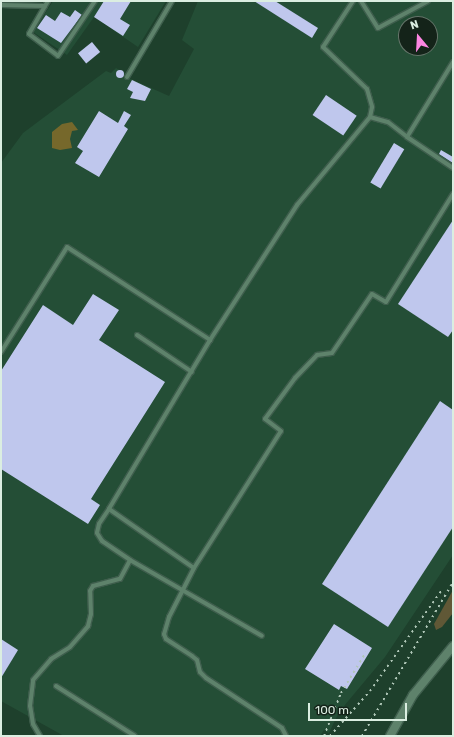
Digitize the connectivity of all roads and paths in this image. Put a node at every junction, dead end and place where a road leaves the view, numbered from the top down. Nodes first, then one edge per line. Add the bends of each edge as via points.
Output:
1 (48, 1) edge
2 (95, 1) edge
3 (172, 1) edge
4 (353, 1) edge
5 (361, 1) edge
6 (428, 1) edge
7 (1, 5) edge
8 (45, 6) junction
9 (453, 62) edge
10 (127, 77) dead end
11 (370, 116) junction
12 (407, 138) junction
13 (453, 168) edge
14 (453, 194) edge
15 (137, 335) dead end
16 (210, 340) junction
17 (1, 352) edge
18 (192, 372) junction
19 (109, 509) junction
20 (130, 560) junction
21 (194, 568) junction
22 (182, 592) junction
23 (262, 636) dead end
24 (453, 646) edge
25 (56, 686) dead end
26 (40, 736) edge
27 (135, 736) edge
28 (286, 736) edge
29 (390, 736) edge

1 - 8 lane
2 - 8 lane via 58,56 28,34
3 - 10 lane
4 - 11 lane via 322,48 367,89 372,107
5 - 6 lane via 378,28
7 - 8 lane
9 - 12 lane
11 - 12 lane via 388,122
11 - 16 lane via 297,205
12 - 13 lane
14 - 21 lane via 386,302 372,294 332,353 317,355 296,378 266,419 281,431
15 - 18 lane
16 - 17 lane via 67,247
16 - 18 lane
18 - 19 lane
19 - 20 lane via 99,524 97,533 102,541
19 - 21 lane
20 - 22 lane
20 - 26 lane via 120,579 93,586 90,591 91,614 88,626 70,647 51,659 33,680 30,706 33,724
21 - 22 lane
22 - 23 lane via 202,599
22 - 28 lane via 166,628 166,639 197,660 200,672 206,678 282,728
24 - 29 street via 414,695
25 - 27 lane

